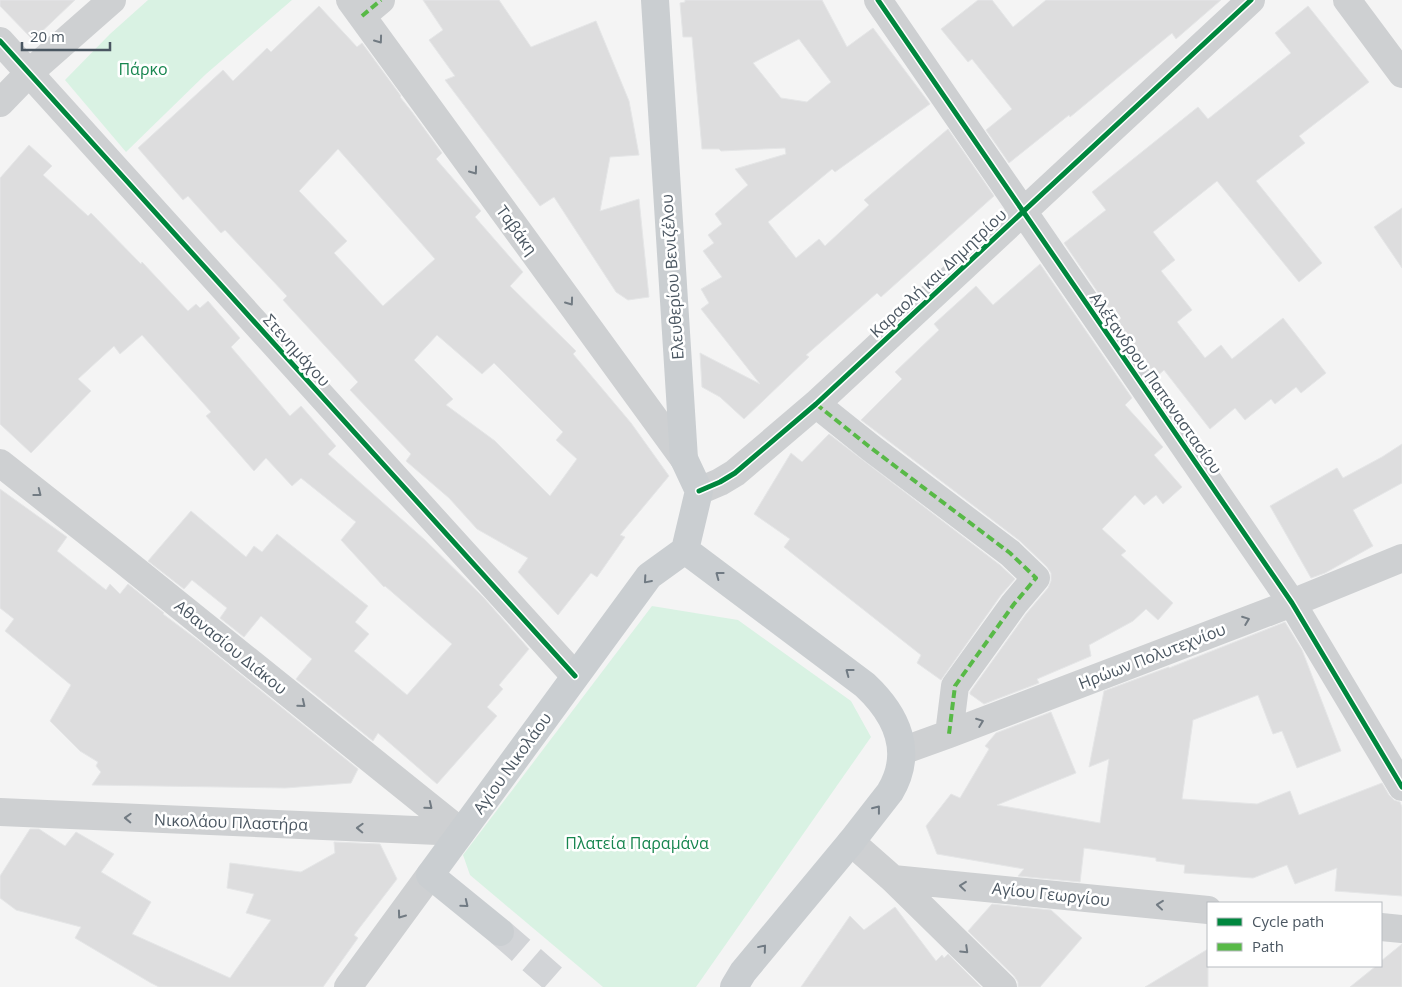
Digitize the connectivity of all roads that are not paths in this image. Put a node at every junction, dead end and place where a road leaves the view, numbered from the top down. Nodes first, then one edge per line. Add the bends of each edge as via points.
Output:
1 (112, 0) edge
2 (655, 0) edge
3 (878, 0) edge
4 (1252, 0) edge
5 (1347, 0) edge
6 (364, 5) edge
7 (0, 41) edge
8 (30, 73) junction
9 (1402, 74) edge
10 (0, 103) edge
11 (1023, 211) junction
12 (816, 404) junction
13 (684, 459) junction
14 (0, 463) edge
15 (699, 491) junction
16 (685, 550) junction
17 (1402, 558) edge
18 (1292, 602) junction
19 (576, 676) junction
20 (949, 734) junction
21 (902, 751) junction
22 (1402, 787) edge
23 (0, 812) edge
24 (461, 832) junction
25 (851, 842) junction
26 (430, 875) junction
27 (893, 879) junction
28 (1207, 910) edge
29 (1382, 927) edge
30 (1402, 929) edge
31 (500, 932) tunnel mouth
32 (348, 987) edge
33 (734, 987) edge
34 (1003, 987) edge

1 - 8 street
2 - 13 main road, Ελευθερίου Βενιζέλου
3 - 11 street, Αλέξανδρου Παπαναστασίου
4 - 11 street, Καραολή και Δημητρίου
5 - 9 street
6 -> 13 street, Ταβάκη
7 - 8 street, Στενημάχου
8 - 10 street
8 - 19 street, Στενημάχου
11 - 12 street, Καραολή και Δημητρίου
11 - 18 street, Αλέξανδρου Παπαναστασίου
12 - 15 street, Καραολή και Δημητρίου via 735,473
12 - 20 street via 1010,553 1036,578 955,686
13 - 15 main road, Ελευθερίου Βενιζέλου
14 -> 24 street, Αθανασίου Διάκου
15 - 16 main road
16 -> 19 main road, Αγίου Νικολάου via 649,576
21 -> 16 main road via 893,719 865,685
17 - 18 street, Ηρώων Πολυτεχνίου
20 -> 18 street, Ηρώων Πολυτεχνίου
18 - 22 street, Αλέξανδρου Παπαναστασίου
19 - 24 main road, Αγίου Νικολάου
20 - 21 street, Ηρώων Πολυτεχνίου
25 -> 21 main road via 895,784
24 -> 23 street, Νικολάου Πλαστήρα
24 - 26 main road, Αγίου Νικολάου
25 - 27 street
33 -> 25 main road
26 -> 31 main road
26 -> 32 street, Αγίου Νικολάου
28 -> 27 street, Αγίου Γεωργίου
27 -> 34 street
29 - 30 street

